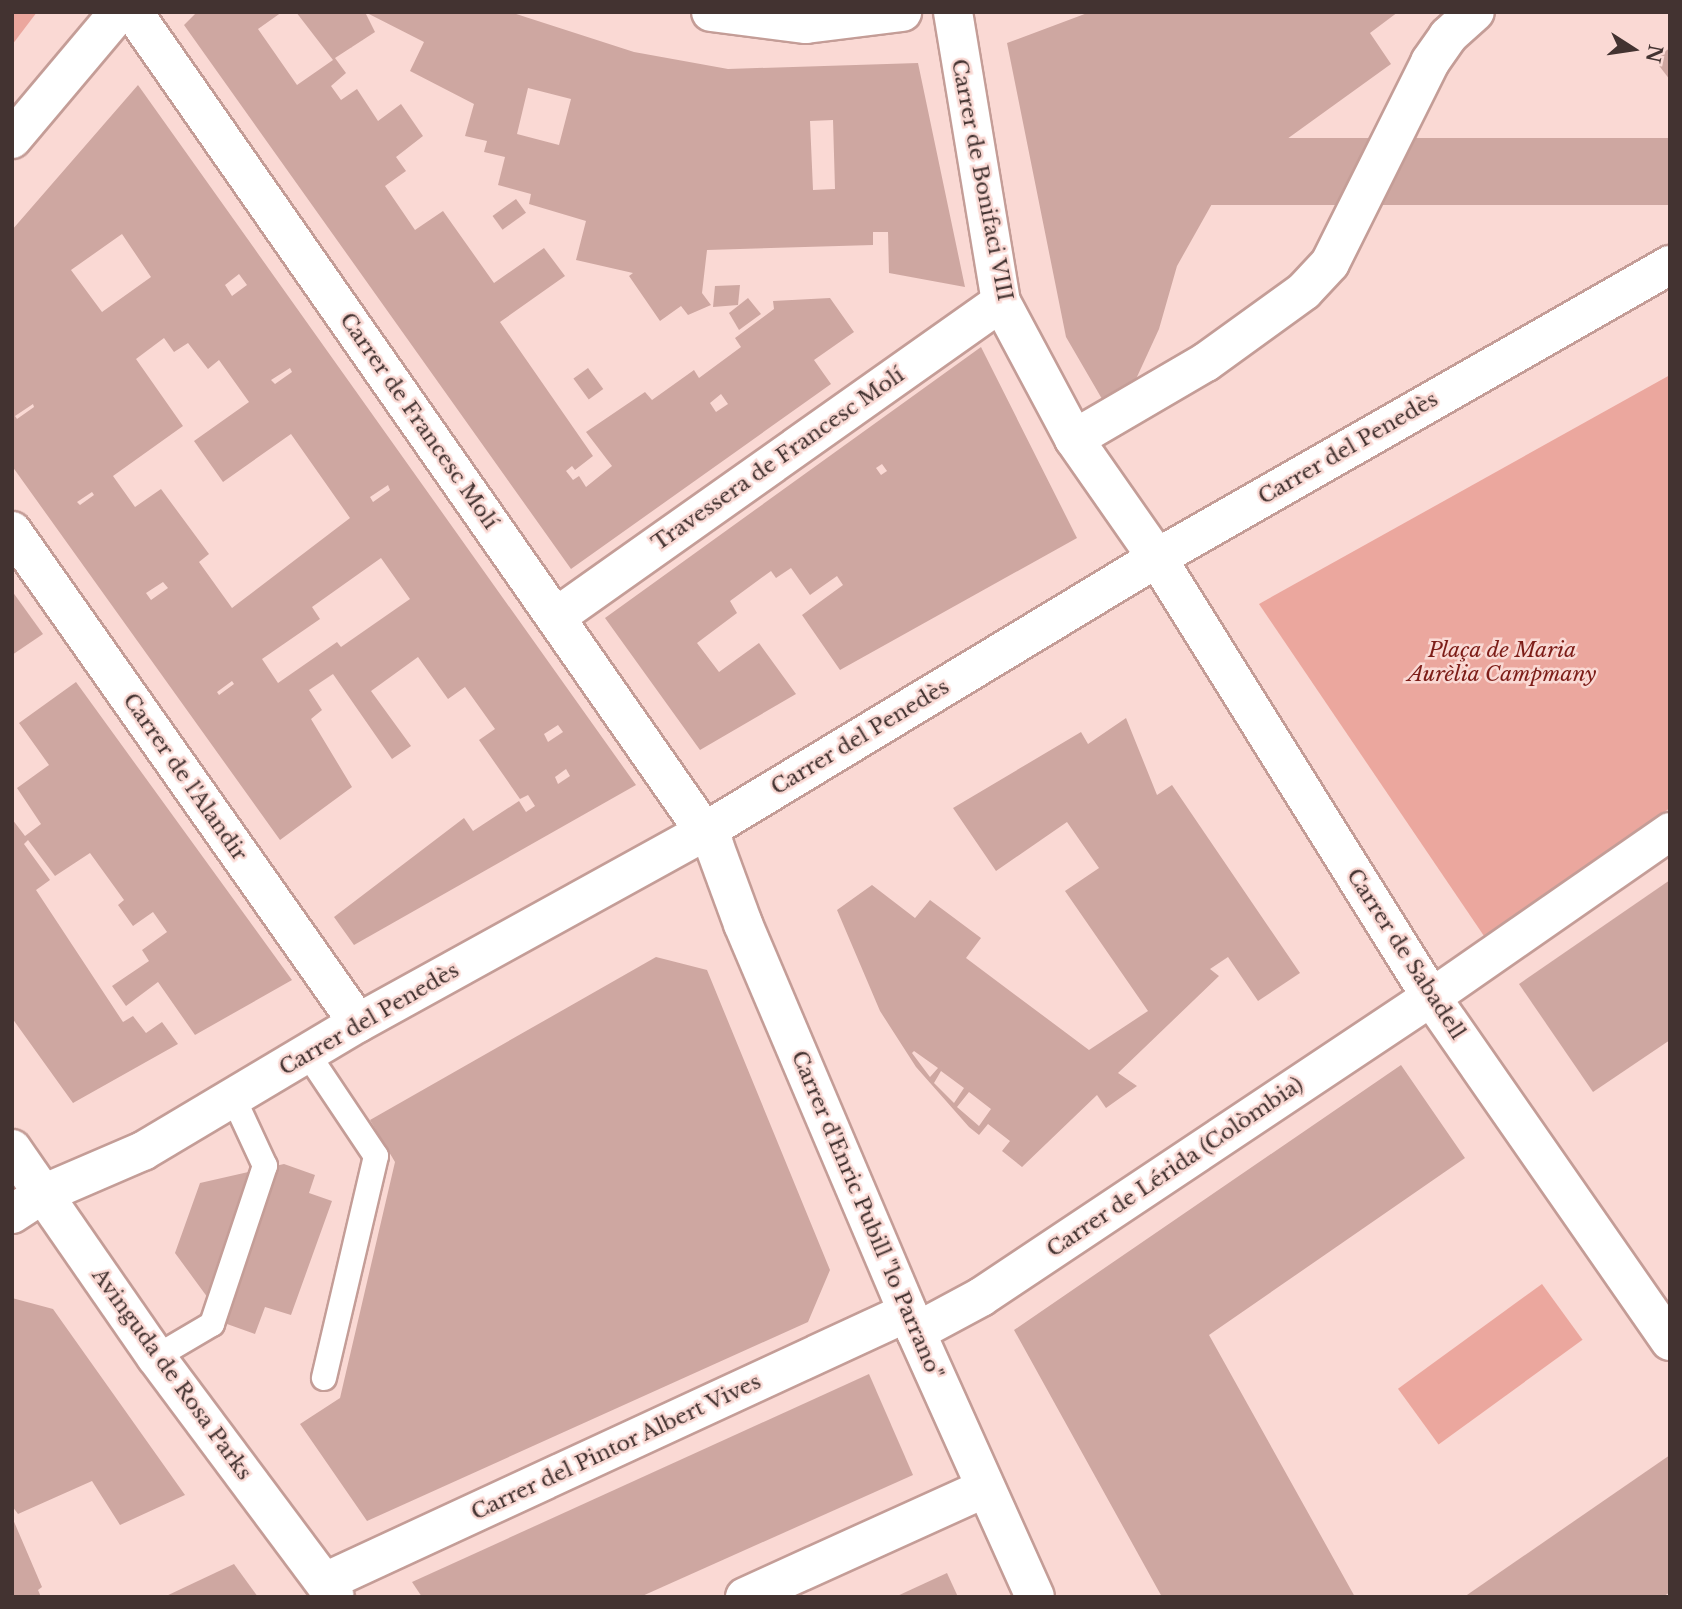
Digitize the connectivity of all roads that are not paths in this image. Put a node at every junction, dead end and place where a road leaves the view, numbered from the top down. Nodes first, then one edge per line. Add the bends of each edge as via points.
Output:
1 (119, 12) edge
2 (133, 12) edge
3 (711, 12) edge
4 (902, 12) edge
5 (953, 12) edge
6 (1475, 12) edge
7 (12, 139) edge
8 (1670, 265) edge
9 (1001, 302) junction
10 (1074, 439) junction
11 (12, 531) edge
12 (1157, 558) junction
13 (556, 617) junction
14 (1670, 831) edge
15 (704, 832) junction
16 (1431, 997) junction
17 (358, 1023) junction
18 (307, 1053) junction
19 (233, 1097) junction
20 (12, 1149) edge
21 (28, 1204) edge
22 (912, 1322) junction
23 (1670, 1341) edge
24 (156, 1357) junction
25 (324, 1378) dead end
26 (985, 1488) junction
27 (330, 1589) edge
28 (745, 1597) edge
29 (1035, 1597) edge

1 - 7 street
2 - 13 street, Carrer de Francesc Molí
3 - 4 street via 806,24
5 - 9 street, Carrer de Bonifaci VIII
6 - 10 street via 1448,36 1430,62 1331,264 1304,291 1206,362
8 - 12 street, Carrer del Penedès
9 - 10 street, Carrer de Bonifaci VIII
9 - 13 street, Travessera de Francesc Molí
10 - 12 street, Carrer de Bonifaci VIII
11 - 17 street, Carrer de l'Alandir
12 - 15 street, Carrer del Penedès
12 - 16 street, Carrer de Sabadell
13 - 15 street, Carrer de Francesc Molí
14 - 16 street
15 - 17 street, Carrer del Penedès
15 - 22 street, Carrer d'Enric Pubill "lo Parrano" via 714,845 743,924
16 - 22 street, Carrer de Lérida (Colòmbia) via 981,1297
16 - 23 street, Carrer de Sabadell
17 - 18 street, Carrer del Penedès
18 - 19 street, Carrer del Penedès
18 - 25 lane via 376,1156
19 - 21 street, Carrer del Penedès via 143,1151
19 - 24 lane via 265,1166 212,1324
20 - 21 street, Avinguda de Rosa Parks
21 - 24 street, Avinguda de Rosa Parks
22 - 26 street, Carrer d'Enric Pubill "lo Parrano"
22 - 27 street, Carrer del Pintor Albert Vives
24 - 27 street, Avinguda de Rosa Parks
26 - 28 street
26 - 29 street, Carrer d'Enric Pubill "lo Parrano"

